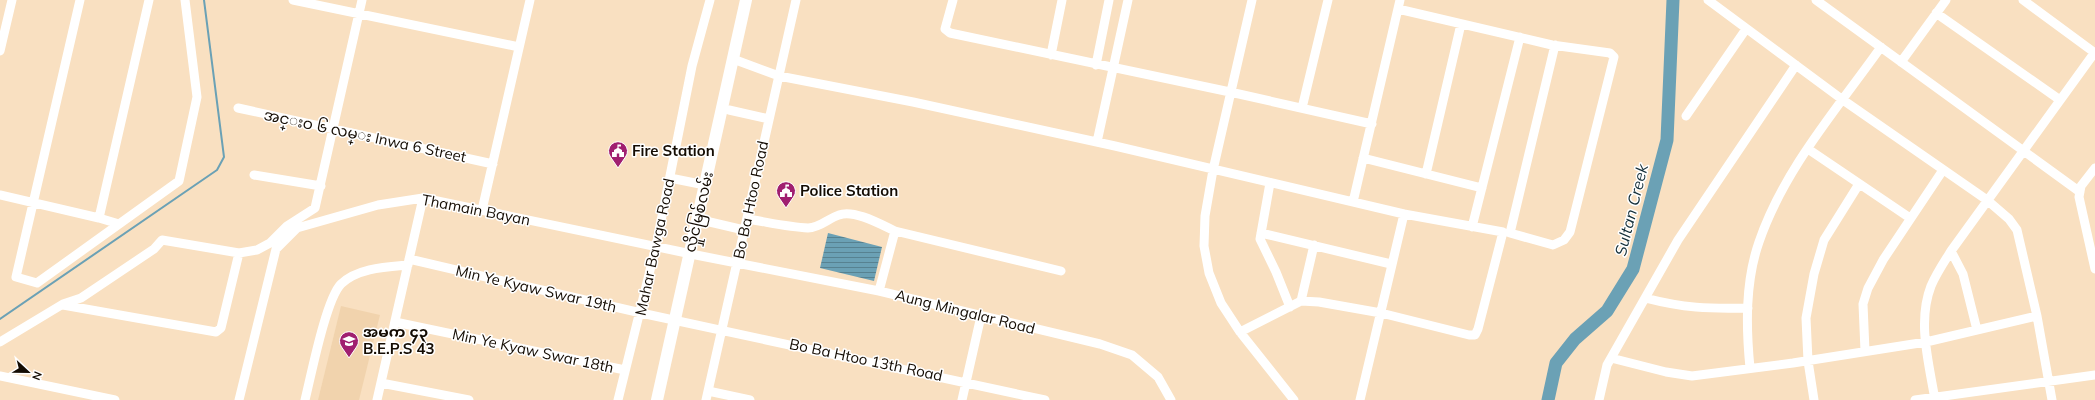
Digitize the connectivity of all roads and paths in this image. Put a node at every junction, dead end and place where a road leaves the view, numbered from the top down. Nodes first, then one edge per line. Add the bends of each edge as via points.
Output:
1 (12, 0) edge
2 (80, 0) edge
3 (149, 0) edge
4 (185, 0) edge
5 (293, 0) edge
6 (362, 0) edge
7 (530, 0) edge
8 (710, 0) edge
9 (746, 0) edge
10 (753, 0) edge
11 (796, 0) edge
12 (953, 0) edge
13 (1062, 0) edge
14 (1109, 0) edge
15 (1128, 0) edge
16 (1252, 0) edge
17 (1328, 0) edge
18 (1708, 0) edge
19 (1816, 0) edge
20 (1946, 0) edge
21 (2024, 0) edge
22 (1399, 5) edge
23 (1936, 13) junction
24 (358, 15) junction
25 (1461, 24) junction
26 (1746, 29) junction
27 (1520, 37) junction
28 (1555, 46) junction
29 (519, 47) junction
30 (1881, 48) junction
31 (0, 51) edge
32 (2095, 52) edge
33 (1051, 55) junction
34 (737, 59) junction
35 (1901, 62) junction
36 (1096, 65) junction
37 (1796, 65) junction
38 (1112, 68) junction
39 (778, 76) junction
40 (1230, 92) junction
41 (1843, 100) junction
42 (2060, 100) junction
43 (238, 108) dead end
44 (1302, 108) junction
45 (729, 110) junction
46 (1686, 116) dead end
47 (769, 119) junction
48 (1372, 124) junction
49 (334, 128) junction
50 (1097, 142) junction
51 (1808, 149) junction
52 (2022, 152) junction
53 (1363, 158) junction
54 (493, 164) junction
55 (2095, 168) edge
56 (1213, 170) junction
57 (1943, 170) junction
58 (1426, 174) junction
59 (254, 175) dead end
60 (670, 178) junction
61 (1270, 183) junction
62 (1859, 184) junction
63 (321, 186) junction
64 (705, 186) junction
65 (1482, 188) junction
66 (2080, 192) junction
67 (0, 195) edge
68 (423, 198) junction
69 (1987, 200) junction
70 (32, 202) junction
71 (1353, 202) junction
72 (482, 210) junction
73 (1404, 214) junction
74 (99, 218) junction
75 (1910, 218) junction
76 (747, 219) junction
77 (701, 220) junction
78 (119, 224) junction
79 (1472, 228) junction
80 (744, 230) junction
81 (895, 231) junction
82 (1261, 233) junction
83 (1507, 233) junction
84 (1314, 245) junction
85 (656, 246) junction
86 (1951, 251) junction
87 (239, 253) junction
88 (693, 254) junction
89 (408, 262) junction
90 (737, 262) junction
91 (1391, 264) junction
92 (2095, 269) edge
93 (1061, 271) dead end
94 (880, 291) junction
95 (1645, 298) junction
96 (1301, 302) junction
97 (62, 304) junction
98 (1290, 307) junction
99 (1748, 308) junction
100 (641, 313) junction
101 (1381, 313) junction
102 (981, 316) junction
103 (2037, 316) junction
104 (681, 321) junction
105 (395, 322) junction
106 (722, 329) junction
107 (1977, 330) junction
108 (1240, 332) junction
109 (0, 342) edge
110 (1926, 342) junction
111 (1865, 351) junction
112 (1612, 358) junction
113 (1808, 361) junction
114 (1750, 368) junction
115 (624, 370) junction
116 (2095, 375) edge
117 (0, 376) edge
118 (2049, 380) junction
119 (966, 382) junction
120 (381, 383) junction
121 (707, 395) edge
122 (1032, 398) edge
123 (1934, 398) edge
124 (115, 400) edge
125 (240, 400) edge
126 (305, 400) edge
127 (377, 400) edge
128 (469, 400) edge
129 (618, 400) edge
130 (657, 400) edge
131 (664, 400) edge
132 (750, 400) edge
133 (962, 400) edge
134 (1045, 400) edge
135 (1171, 400) edge
136 (1294, 400) edge
137 (1360, 400) edge
138 (1599, 400) edge
139 (1814, 400) edge
140 (1916, 400) edge
141 (2052, 400) edge

1 - 31 street
2 - 70 street
3 - 74 street
4 - 78 street via 197,97 179,181
5 - 24 street
6 - 24 street
7 - 29 street
8 - 60 street, Mahar Bawga Road via 692,66
9 - 34 main road, လှိုင်မြစ်လမ်း
10 - 34 main road, လှိုင်မြစ်လမ်း
11 - 39 street, Bo Ba Htoo Road
12 - 33 street via 945,29 950,33
13 - 33 street
14 - 36 street
15 - 38 street
16 - 40 street
17 - 44 street
18 - 26 street
19 - 30 street
20 - 23 street
21 - 32 street
22 - 25 street
22 - 48 street
23 - 35 street
23 - 42 street
24 - 29 street
24 - 49 street
25 - 27 street
25 - 58 street
26 - 37 street
26 - 46 street
27 - 28 street
27 - 65 street
28 - 83 street
28 - 83 street via 1610,53 1614,57 1570,232 1564,240 1553,245
29 - 54 street
30 - 35 street
30 - 41 street
32 - 42 street
33 - 36 street
34 - 39 street
34 - 45 main road, လှိုင်မြစ်လမ်း
34 - 64 main road, လှိုင်မြစ်လမ်း
35 - 52 street
36 - 38 street
37 - 41 street
37 - 95 street via 1678,240
38 - 40 street
38 - 50 street
39 - 47 street, Bo Ba Htoo Road
39 - 50 street
40 - 44 street
40 - 56 street
41 - 51 street
41 - 57 street
42 - 52 street
43 - 49 street, အင္းဝ ၆ လမ္း Inwa 6 Street
44 - 48 street
45 - 47 street
45 - 77 main road, လှိုင်မြစ်လမ်း
47 - 76 street, Bo Ba Htoo Road
48 - 53 street
49 - 54 street, အင္းဝ ၆ လမ္း Inwa 6 Street
49 - 63 street
50 - 56 street
51 - 62 street
51 - 99 street via 1786,181 1758,243
52 - 66 street
52 - 69 street
53 - 58 street
53 - 71 street
54 - 72 street
55 - 66 street via 2081,186
56 - 61 street
56 - 108 street via 1205,216 1204,246 1209,273 1221,303
57 - 69 street
57 - 75 street
58 - 65 street
59 - 63 street
60 - 64 street
60 - 85 street, Mahar Bawga Road
61 - 71 street
61 - 82 street
62 - 75 street
62 - 113 street via 1824,240 1814,274 1806,318
63 - 87 street via 317,206 287,226 270,243 257,250
64 - 77 main road, လှိုင်မြစ်လမ်း
65 - 79 street
66 - 92 street
67 - 70 street
68 - 72 street, Thamain Bayan
68 - 89 street
68 - 125 street, Thamain Bayan via 378,205 297,228 276,250
69 - 86 street
69 - 103 street via 2009,219 2017,230
70 - 74 street
70 - 78 street via 16,278 36,283
71 - 73 street
72 - 85 street, Thamain Bayan
73 - 79 street
73 - 91 street
74 - 78 street
75 - 111 street via 1868,288 1863,304
76 - 80 street, Bo Ba Htoo Road
76 - 81 street via 810,228 826,223 840,214 849,214 874,221
77 - 80 street
77 - 88 main road, လှိုင်မြစ်လမ်း
79 - 83 street
80 - 90 street, Bo Ba Htoo Road
81 - 93 street
81 - 94 street
82 - 84 street
82 - 98 street via 1260,239
83 - 101 street via 1480,324 1474,334 1469,335
84 - 91 street
84 - 96 street
85 - 88 street, Thamain Bayan
85 - 100 street, Mahar Bawga Road
86 - 107 street via 1963,274
86 - 110 street via 1932,286 1926,304
87 - 97 street via 164,239 154,249 81,298
87 - 97 street via 221,328 216,332
88 - 90 street, Aung Mingalar Road
88 - 104 main road, လှိုင်မြစ်လမ်း
89 - 100 street, Min Ye Kyaw Swar 19th
89 - 105 street
89 - 126 street, Min Ye Kyaw Swar 19th via 363,271 341,284 329,310
90 - 94 street, Aung Mingalar Road
90 - 106 street, Bo Ba Htoo Road
91 - 101 street
94 - 102 street, Aung Mingalar Road
95 - 99 street via 1676,306 1706,309
95 - 112 street
96 - 98 street
96 - 101 street via 1319,302
97 - 109 street
98 - 108 street
99 - 114 street
100 - 104 street, Min Ye Kyaw Swar 19th
100 - 115 street, Mahar Bawga Road
101 - 137 street
102 - 119 street
102 - 135 street, Aung Mingalar Road via 1100,344 1132,355 1158,377
103 - 107 street
103 - 118 street
104 - 106 street, Bo Ba Htoo 13th Road
104 - 130 main road, လှိုင်မြစ်လမ်း
104 - 131 main road, လှိုင်မြစ်လမ်း
105 - 115 street, Min Ye Kyaw Swar 18th
105 - 120 street
106 - 119 street, Bo Ba Htoo 13th Road
106 - 121 street, Bo Ba Htoo Road
107 - 110 street
108 - 136 street
110 - 111 street
110 - 123 street
111 - 113 street
112 - 114 street via 1692,376
112 - 138 street via 1607,366
113 - 114 street
113 - 139 street
115 - 129 street, Mahar Bawga Road
116 - 118 street
117 - 124 street
118 - 123 street
118 - 141 street
119 - 122 street, Bo Ba Htoo 13th Road
119 - 133 street
120 - 127 street
120 - 128 street
121 - 132 street
122 - 134 street, Bo Ba Htoo 13th Road
123 - 140 street

